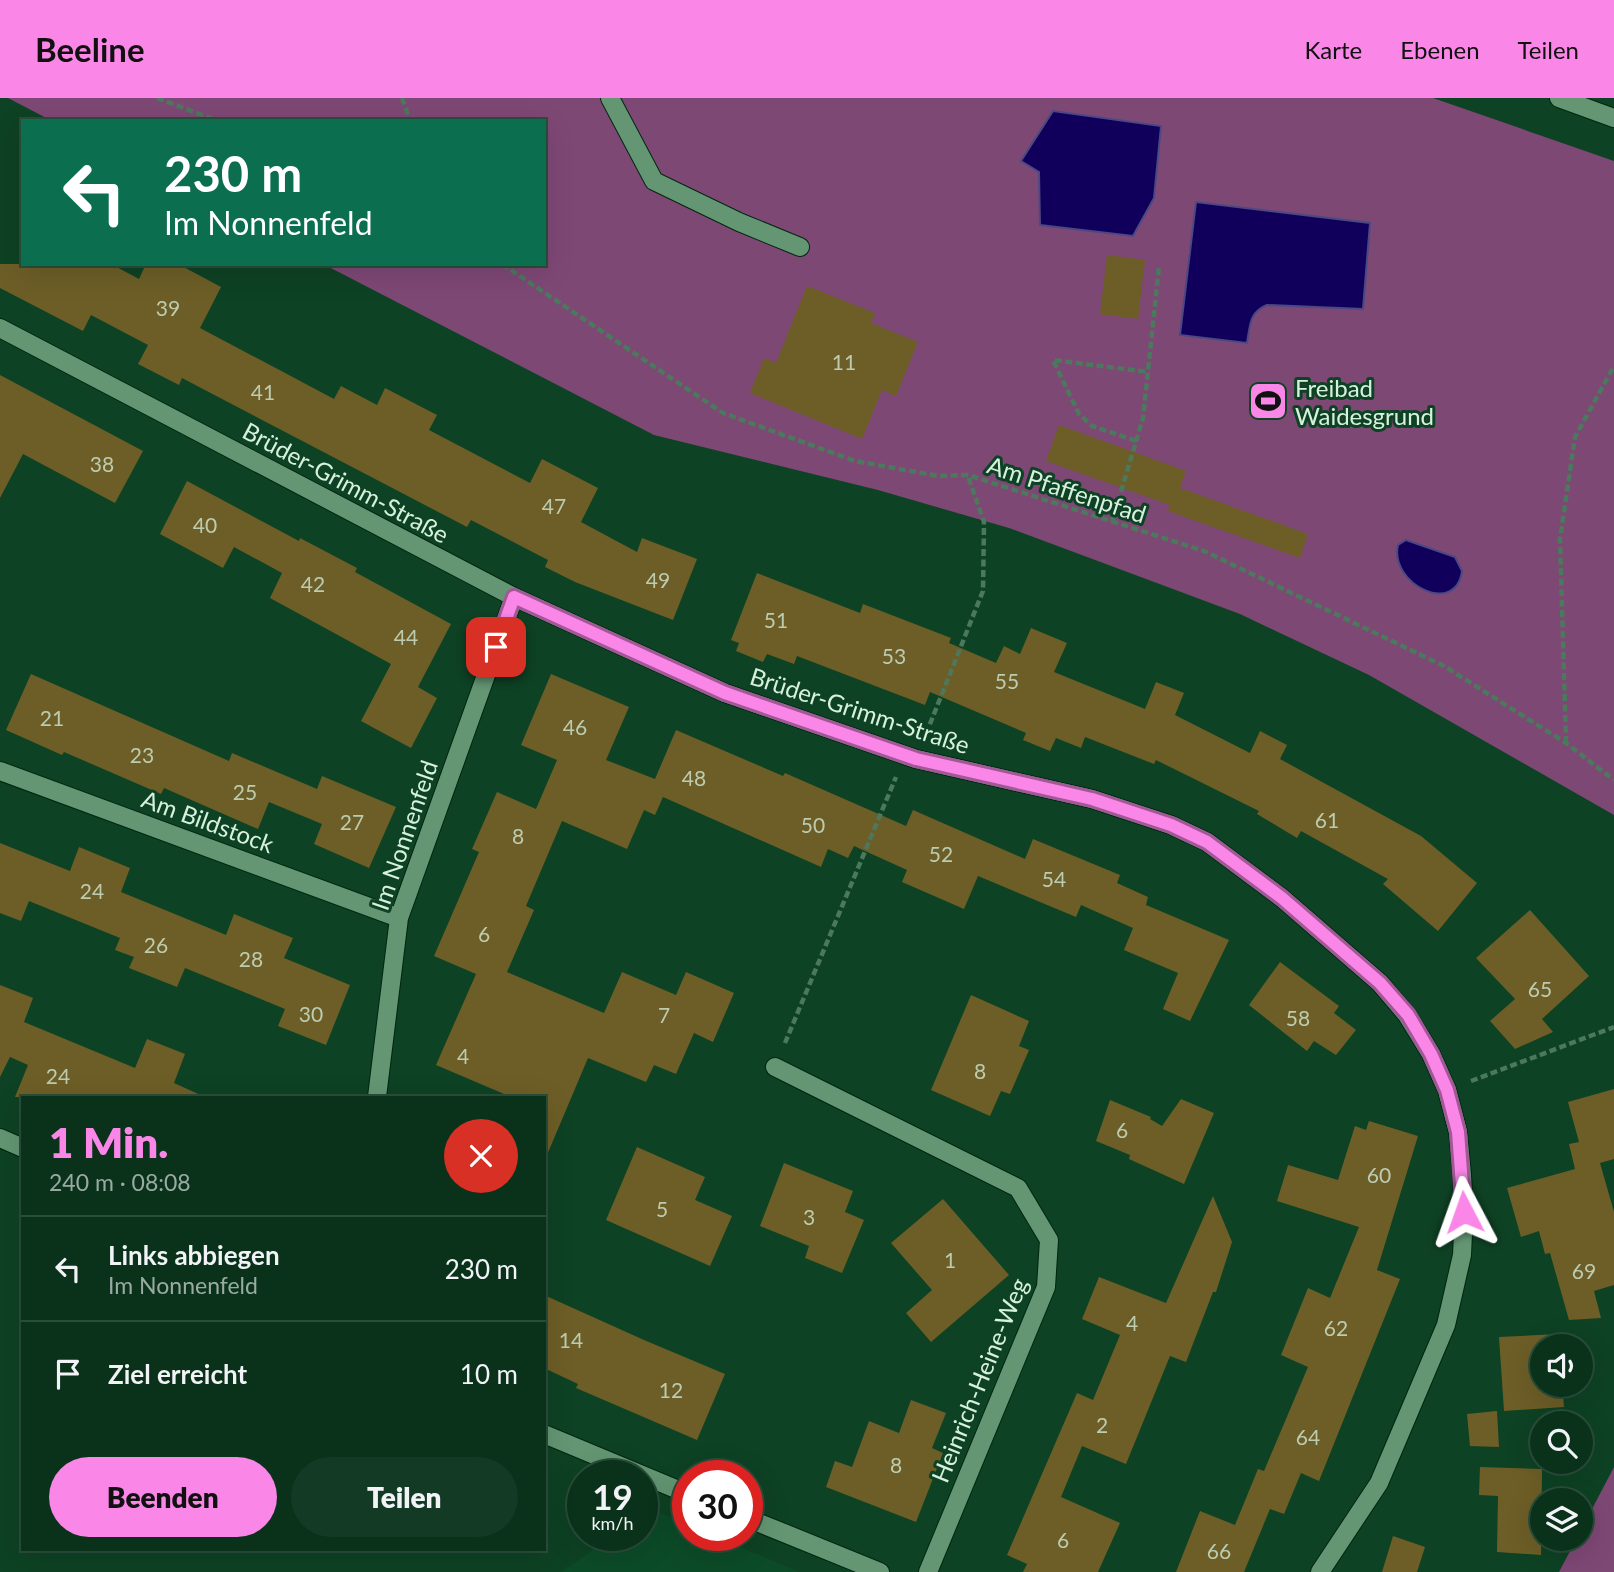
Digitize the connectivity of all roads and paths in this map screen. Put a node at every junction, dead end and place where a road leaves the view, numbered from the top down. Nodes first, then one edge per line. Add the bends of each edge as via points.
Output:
1 (157, 98) edge
2 (401, 98) edge
3 (610, 98) edge
4 (1559, 98) edge
5 (1614, 118) edge
6 (213, 119) edge
7 (409, 119) edge
8 (800, 247) dead end
9 (505, 266) edge
10 (1159, 267) dead end
11 (0, 328) edge
12 (1614, 366) edge
13 (1148, 372) junction
14 (1136, 441) junction
15 (968, 475) junction
16 (1112, 522) junction
17 (514, 597) junction
18 (1566, 743) junction
19 (911, 757) junction
20 (0, 771) edge
21 (1614, 780) edge
22 (399, 918) junction
23 (1614, 1027) edge
24 (775, 1067) joint
25 (1447, 1090) junction
26 (377, 1096) edge
27 (0, 1138) edge
28 (21, 1147) edge
29 (546, 1435) edge
30 (672, 1487) edge
31 (763, 1524) edge
32 (880, 1572) edge
33 (928, 1572) edge
34 (1320, 1572) edge

1 - 6 path
2 - 7 path
3 - 8 street via 654,181
4 - 5 street
9 - 15 path, Am Pfaffenpfad via 723,413 855,461 938,476
10 - 13 path
11 - 17 street, Brüder-Grimm-Straße
12 - 18 path via 1575,437 1560,539
13 - 14 path
13 - 14 path via 1053,360 1079,414 1092,426
14 - 16 path
15 - 16 path, Am Pfaffenpfad
15 - 19 path via 984,522 983,591
16 - 18 path, Am Pfaffenpfad via 1204,551 1444,666
17 - 19 street, Brüder-Grimm-Straße via 725,693
17 - 22 street, Im Nonnenfeld
18 - 21 path, Am Pfaffenpfad
19 - 24 path
19 - 25 street, Brüder-Grimm-Straße via 1092,799 1207,842 1282,898 1380,983 1408,1015
20 - 22 street, Am Bildstock
22 - 26 street, Im Nonnenfeld
23 - 25 path
24 - 33 street, Heinrich-Heine-Weg via 1018,1188 1049,1240 1046,1287
25 - 34 street, Brüder-Grimm-Straße via 1458,1132 1464,1212 1462,1255 1446,1325 1380,1483
27 - 28 street
29 - 30 street
31 - 32 street

